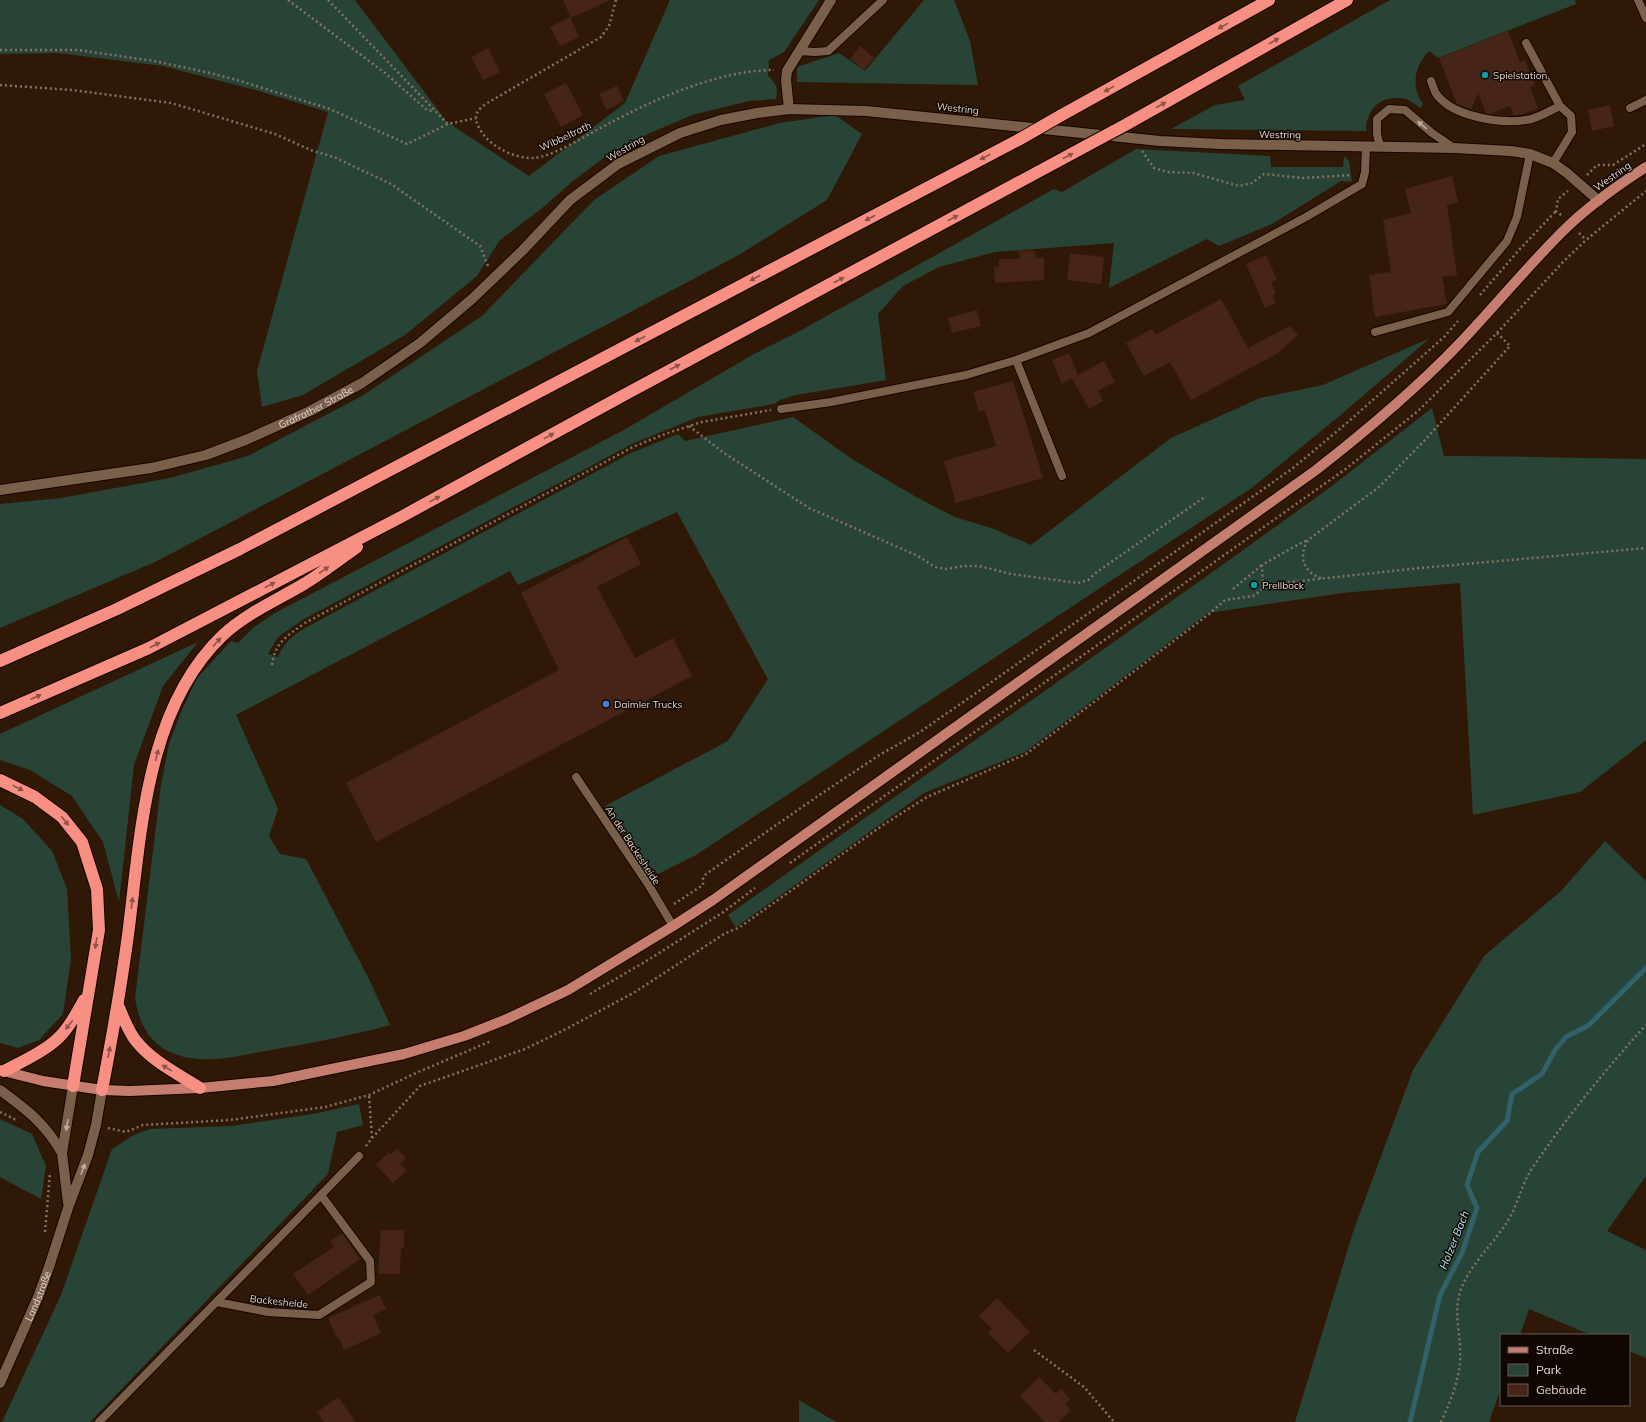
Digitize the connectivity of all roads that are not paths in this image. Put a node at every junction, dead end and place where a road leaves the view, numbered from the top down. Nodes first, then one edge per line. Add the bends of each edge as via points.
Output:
1 (831, 0) edge
2 (883, 0) edge
3 (1269, 0) edge
4 (1347, 0) edge
5 (1638, 0) edge
6 (1646, 18) edge
7 (1526, 43) dead end
8 (799, 50) junction
9 (1431, 81) dead end
10 (1646, 100) edge
11 (1560, 106) junction
12 (1630, 108) dead end
13 (789, 109) junction
14 (1366, 147) junction
15 (1380, 147) junction
16 (1454, 148) junction
17 (1530, 154) junction
18 (1553, 163) junction
19 (1646, 167) edge
20 (570, 200) joint
21 (1599, 201) junction
22 (1375, 332) dead end
23 (1016, 360) junction
24 (781, 408) road end
25 (1062, 476) dead end
26 (0, 490) edge
27 (401, 518) junction
28 (0, 661) edge
29 (0, 713) edge
30 (576, 777) dead end
31 (0, 780) edge
32 (673, 926) junction
33 (89, 992) junction
34 (118, 1005) junction
35 (2, 1071) edge
36 (73, 1086) junction
37 (200, 1088) junction
38 (0, 1090) edge
39 (102, 1090) junction
40 (62, 1153) junction
41 (359, 1156) road end
42 (320, 1195) junction
43 (68, 1205) junction
44 (217, 1302) junction
45 (0, 1383) edge
46 (100, 1422) edge

1 - 8 street
2 - 8 lane via 828,50
3 -> 28 highway, bridge via 1020,139 240,549 117,609
27 -> 4 highway, bridge via 1127,124
5 - 6 lane
7 - 11 lane
8 - 13 street via 787,71
9 - 11 lane via 1437,95 1446,103 1480,118 1508,122 1528,120
10 - 12 lane
11 - 18 lane via 1571,116 1572,132
13 - 14 street, Westring via 902,114 1135,138 1220,144
13 - 20 street, Westring via 757,112 680,133 618,164
14 - 15 street, Westring
14 - 23 lane via 1362,184 1306,217 1089,333
15 - 16 street, Westring
16 -> 15 lane via 1405,110 1389,109 1378,119 1377,134
16 - 17 street, Westring
17 - 18 street, Westring
17 - 22 lane via 1517,217 1507,241 1448,312
18 - 21 street, Westring
19 - 21 main road, Westring
20 - 26 street, Gräfrather Straße via 472,299 420,343 362,383 310,411 206,455 151,468
21 - 32 main road via 1563,232 1458,344 1372,427 1244,522
23 - 24 lane via 966,375 832,402
23 - 25 lane
29 -> 27 highway via 149,648
34 -> 27 highway via 147,793 160,743 176,701 197,664 223,635 252,613 306,583
30 - 32 lane, An der Backesheide
31 -> 33 highway via 35,797 62,816 82,842 97,889 98,930
32 - 37 main road via 568,990 464,1036 404,1054 273,1081
33 -> 35 highway via 72,1021 56,1040 33,1056
33 - 36 highway
37 -> 34 highway via 161,1065 136,1041
39 -> 34 highway
35 - 36 main road
36 - 39 main road
36 -> 40 street, Landstraße
37 - 39 main road
38 - 40 street via 41,1123
43 -> 39 street, Landstraße via 88,1155
40 - 43 street, Landstraße
41 - 42 lane
42 - 44 lane
42 - 44 lane, Backesheide via 370,1260 371,1282 319,1315 268,1312
43 - 45 street, Landstraße via 41,1289
44 - 46 lane

